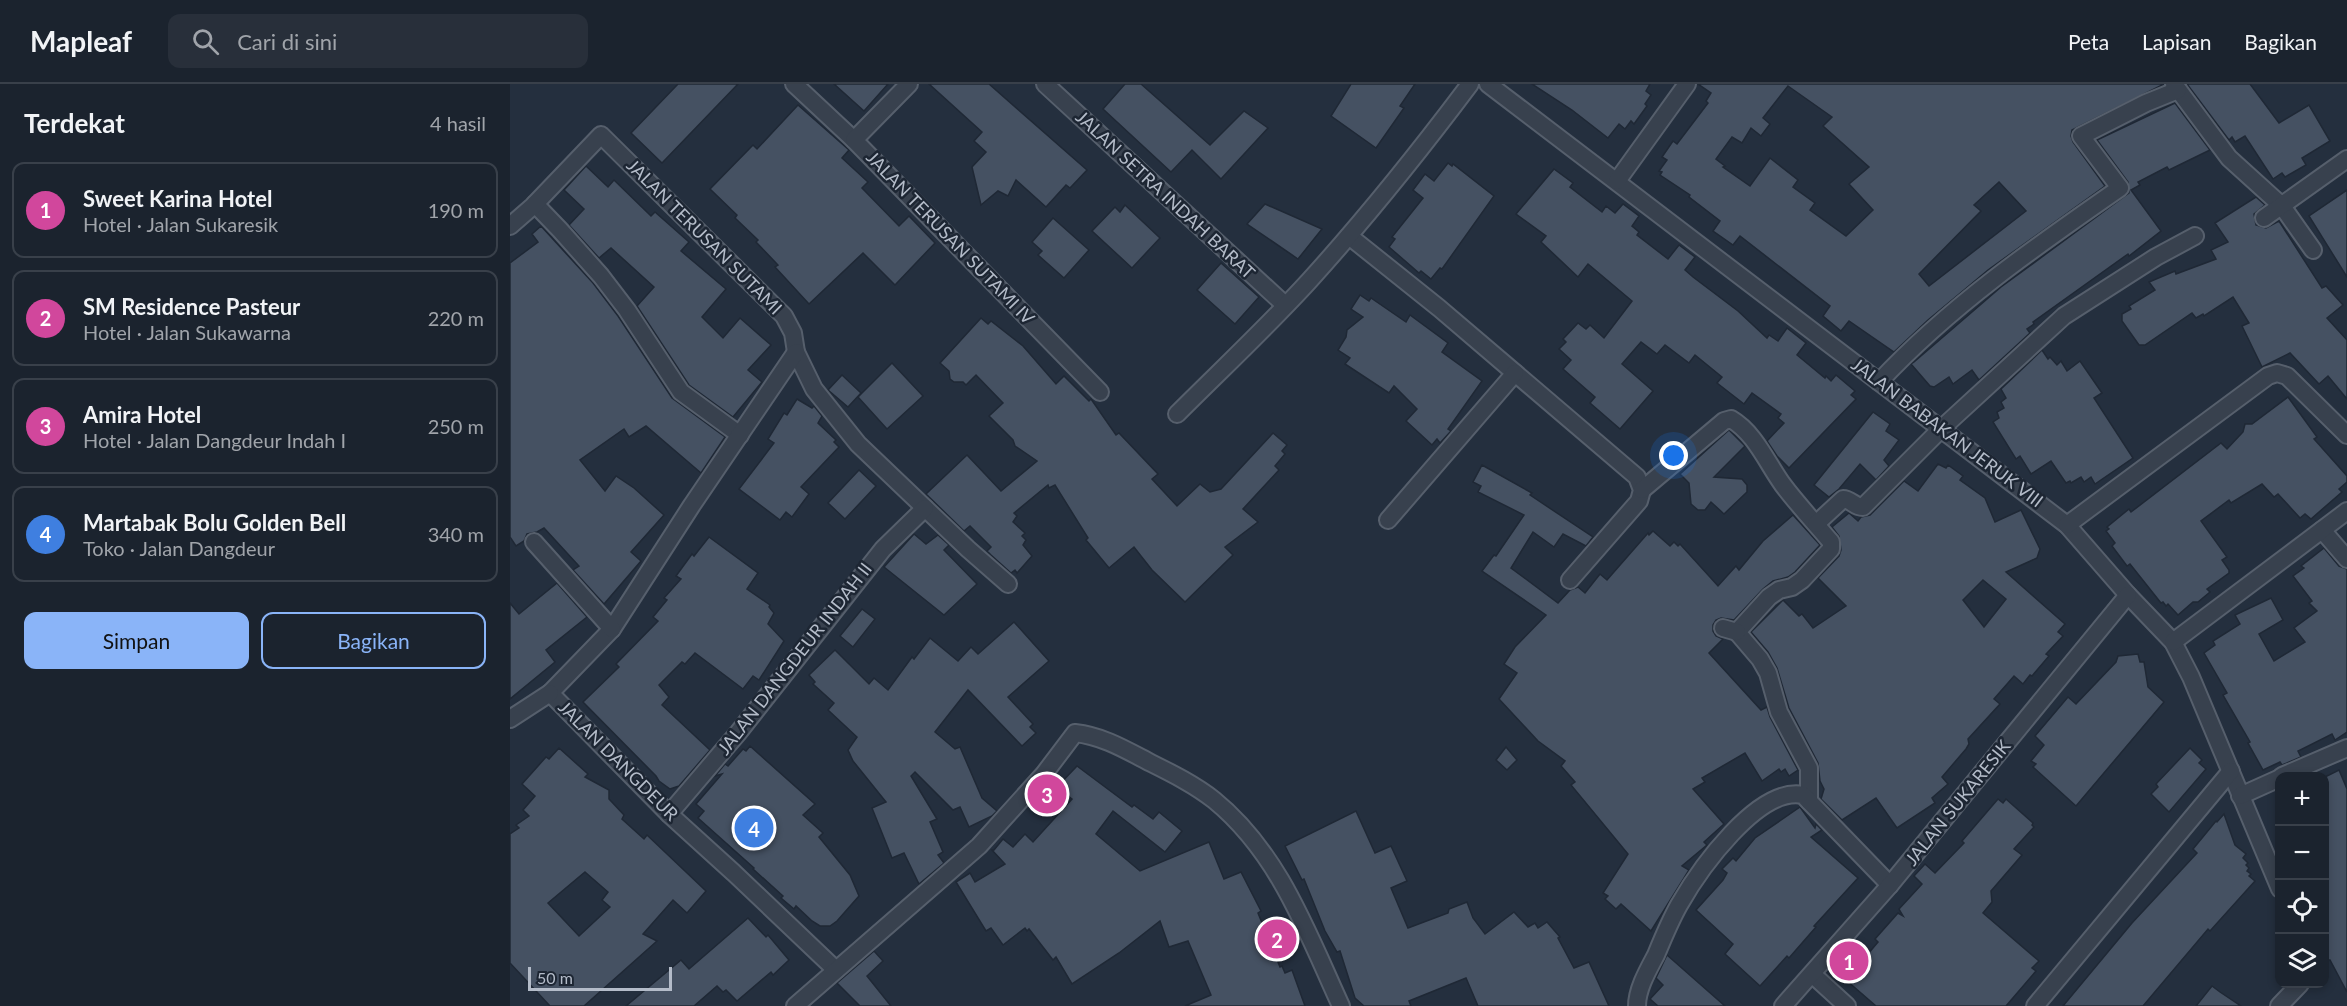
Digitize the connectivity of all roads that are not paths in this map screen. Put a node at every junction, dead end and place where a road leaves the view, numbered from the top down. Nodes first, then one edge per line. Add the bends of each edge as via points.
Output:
1 (909, 84) edge
2 (1045, 84) edge
3 (1470, 84) edge
4 (1488, 84) edge
5 (1687, 84) edge
6 (801, 86) edge
7 (2176, 87) edge
8 (854, 140) junction
9 (2347, 159) edge
10 (1617, 181) junction
11 (535, 204) junction
12 (2282, 206) junction
13 (2264, 218) dead end
14 (510, 226) edge
15 (1350, 236) junction
16 (2195, 236) dead end
17 (2313, 250) dead end
18 (1285, 305) junction
19 (796, 352) junction
20 (1515, 373) junction
21 (1880, 382) junction
22 (1100, 392) dead end
23 (1177, 414) dead end
24 (1941, 429) junction
25 (740, 435) junction
26 (2347, 435) edge
27 (1642, 490) junction
28 (926, 508) junction
29 (2347, 511) edge
30 (1388, 520) dead end
31 (1816, 524) junction
32 (2067, 525) junction
33 (2322, 530) junction
34 (534, 542) dead end
35 (2347, 560) edge
36 (1570, 580) dead end
37 (1008, 584) dead end
38 (2128, 595) junction
39 (612, 629) junction
40 (2173, 642) junction
41 (550, 693) junction
42 (510, 719) edge
43 (2347, 748) edge
44 (2231, 771) junction
45 (2292, 772) edge
46 (2275, 780) edge
47 (2240, 796) junction
48 (1809, 801) junction
49 (669, 814) junction
50 (2276, 880) edge
51 (1890, 885) junction
52 (836, 970) junction
53 (1812, 974) junction
54 (2296, 988) edge
55 (795, 1006) edge
56 (1341, 1006) edge
57 (1637, 1006) edge
58 (1783, 1006) edge
59 (1847, 1006) edge
60 (2035, 1006) edge
61 (2279, 1006) edge

1 - 8 street, JALAN TERUSAN SUTAMI IV
2 - 18 street, JALAN SETRA INDAH BARAT
3 - 15 street
4 - 10 street, JALAN BABAKAN JERUK VIII
5 - 10 street
6 - 8 street
7 - 12 street via 2229,158
7 - 21 street via 2081,136 2120,188 1999,274 1928,333
8 - 22 street, JALAN TERUSAN SUTAMI IV
9 - 12 street
10 - 21 street, JALAN BABAKAN JERUK VIII
11 - 14 street
11 - 19 street, JALAN TERUSAN SUTAMI via 601,135 784,316 793,333
11 - 25 street via 601,276 681,392
12 - 13 street
12 - 17 street
15 - 18 street
15 - 20 street
16 - 24 street via 2064,316
18 - 23 street
19 - 25 street, JALAN DANGDEUR
19 - 28 street, JALAN TERUSAN SUTAMI via 814,389 858,444
20 - 27 street via 1637,477
20 - 30 street
21 - 24 street, JALAN BABAKAN JERUK VIII
24 - 31 street via 1863,507 1849,499 1842,500
24 - 32 street, JALAN BABAKAN JERUK VIII
25 - 39 street, JALAN DANGDEUR
26 - 32 street via 2287,376 2277,373
27 - 31 street via 1731,419 1761,451
27 - 36 street via 1639,501
28 - 37 street, JALAN TERUSAN SUTAMI
28 - 49 street, JALAN DANGDEUR INDAH II via 871,563
29 - 33 street
31 - 48 street via 1831,542 1831,549 1802,580 1779,590 1730,630 1760,659 1768,673 1779,712 1809,768
32 - 38 street, JALAN BABAKAN JERUK VIII
33 - 35 street
33 - 40 street
34 - 39 street
38 - 40 street, JALAN BABAKAN JERUK VIII
38 - 51 street, JALAN SUKARESIK
39 - 41 street, JALAN DANGDEUR
40 - 44 street, JALAN BABAKAN JERUK VIII
41 - 42 street
41 - 49 street, JALAN DANGDEUR
43 - 45 street
44 - 47 street, JALAN BABAKAN JERUK VIII
44 - 60 street
46 - 47 street
47 - 50 street, JALAN BABAKAN JERUK VIII
48 - 51 street
48 - 57 street via 1794,794 1770,802 1727,839 1680,905 1640,989
49 - 52 street, JALAN DANGDEUR
51 - 53 street, JALAN SUKARESIK
52 - 55 street
52 - 56 street via 979,846 1075,733 1099,737 1183,778 1242,827 1278,873
53 - 58 street, JALAN SUKARESIK
53 - 59 street
54 - 61 street

